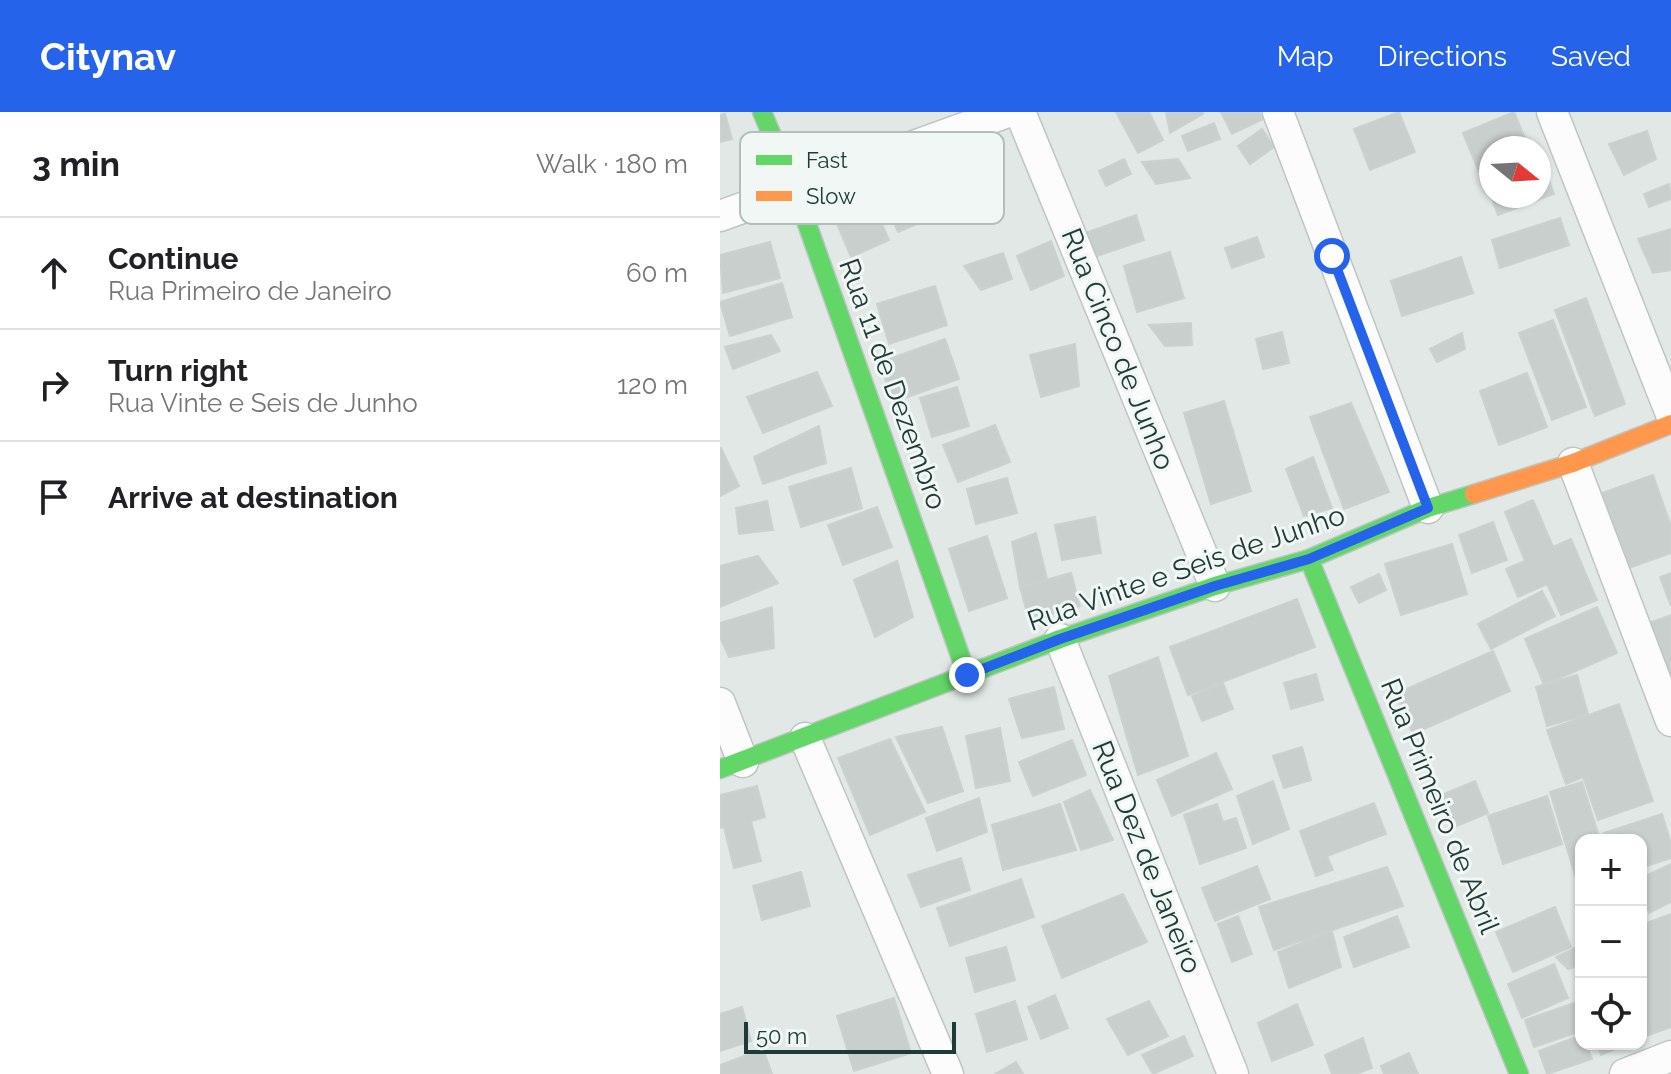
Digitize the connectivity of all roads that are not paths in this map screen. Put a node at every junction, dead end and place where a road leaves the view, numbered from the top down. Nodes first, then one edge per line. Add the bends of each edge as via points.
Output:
1 (762, 112) edge
2 (1008, 112) edge
3 (1020, 112) edge
4 (1278, 112) edge
5 (1552, 112) edge
6 (770, 132) edge
7 (953, 132) edge
8 (740, 209) edge
9 (720, 216) edge
10 (807, 224) edge
11 (1671, 414) edge
12 (1671, 424) edge
13 (1573, 463) junction
14 (1428, 508) junction
15 (1309, 559) junction
16 (1215, 586) junction
17 (1060, 639) junction
18 (967, 675) junction
19 (720, 703) edge
20 (1671, 721) edge
21 (805, 738) junction
22 (731, 766) edge
23 (1671, 1056) edge
24 (948, 1074) edge
25 (1233, 1074) edge
26 (1519, 1074) edge
27 (1625, 1074) edge

1 - 6 street, Rua 11 de Dezembro
2 - 7 street
3 - 16 street, Rua Cinco de Junho
4 - 14 street
5 - 11 street
8 - 9 street
10 - 18 street, Rua 11 de Dezembro
12 - 13 street, Rua Vinte e Seis de Junho
13 - 14 street, Rua Vinte e Seis de Junho
13 - 20 street
14 - 15 street, Rua Vinte e Seis de Junho
15 - 16 street, Rua Vinte e Seis de Junho
15 - 26 street, Rua Primeiro de Abril
16 - 17 street, Rua Vinte e Seis de Junho
17 - 18 street, Rua Vinte e Seis de Junho
17 - 25 street, Rua Dez de Janeiro
18 - 21 street, Rua Vinte e Seis de Junho
19 - 22 street
21 - 22 street, Rua Vinte e Seis de Junho
21 - 24 street
23 - 27 street

